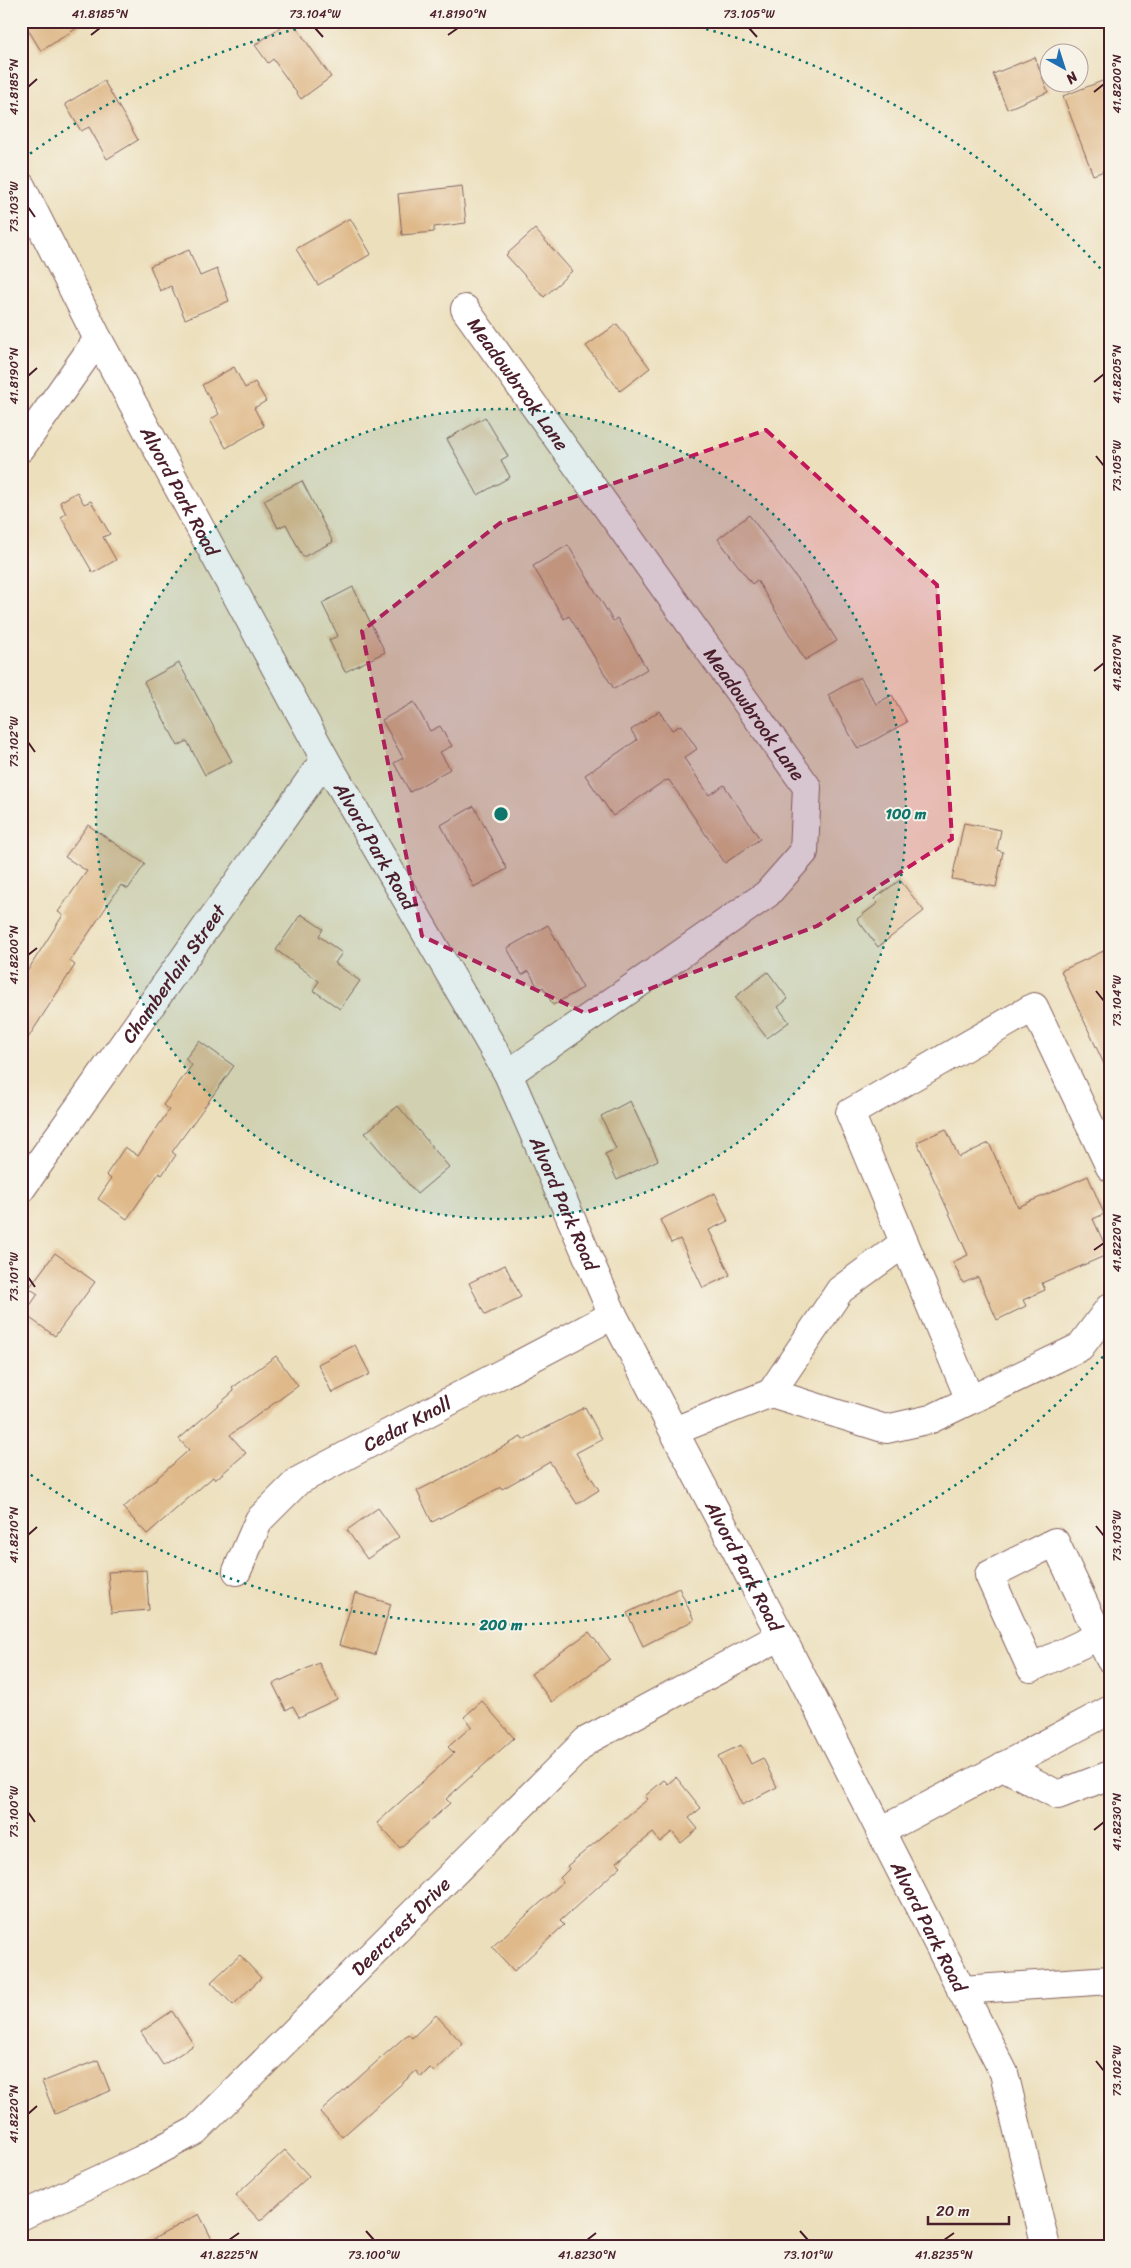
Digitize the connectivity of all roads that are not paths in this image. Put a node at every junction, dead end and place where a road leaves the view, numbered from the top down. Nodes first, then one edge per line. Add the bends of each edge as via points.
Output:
1 (21, 186) edge
2 (464, 309) dead end
3 (98, 339) junction
4 (21, 448) edge
5 (325, 759) junction
6 (508, 1074) junction
7 (1110, 1167) edge
8 (21, 1189) edge
9 (904, 1243) junction
10 (1110, 1306) edge
11 (613, 1315) junction
12 (771, 1393) junction
13 (970, 1400) junction
14 (674, 1431) junction
15 (237, 1571) dead end
16 (781, 1636) junction
17 (1104, 1648) edge
18 (1110, 1710) edge
19 (1003, 1766) junction
20 (1110, 1775) edge
21 (881, 1831) junction
22 (1110, 1980) edge
23 (962, 1990) junction
24 (21, 2216) edge
25 (1046, 2247) edge

1 - 3 street, Alvord Park Road
2 - 6 street, Meadowbrook Lane via 807,787 804,852 767,894
3 - 4 street
3 - 5 street, Alvord Park Road
5 - 6 street, Alvord Park Road
5 - 8 street, Chamberlain Street
6 - 11 street, Alvord Park Road
7 - 9 street via 1034,1007 850,1113
9 - 12 street via 840,1290
9 - 13 street
10 - 13 street via 1080,1347
11 - 14 street, Alvord Park Road
11 - 15 street, Cedar Knoll via 298,1481 259,1520
12 - 13 street via 886,1429 931,1419
12 - 14 street
14 - 16 street, Alvord Park Road
16 - 21 street, Alvord Park Road
16 - 24 street, Deercrest Drive via 586,1741 195,2131
17 - 17 street via 1055,1542 989,1575 1031,1668
18 - 19 street
19 - 20 street via 1058,1795
19 - 21 street
21 - 23 street, Alvord Park Road
22 - 23 street
23 - 25 street, Alvord Park Road via 1004,2073

